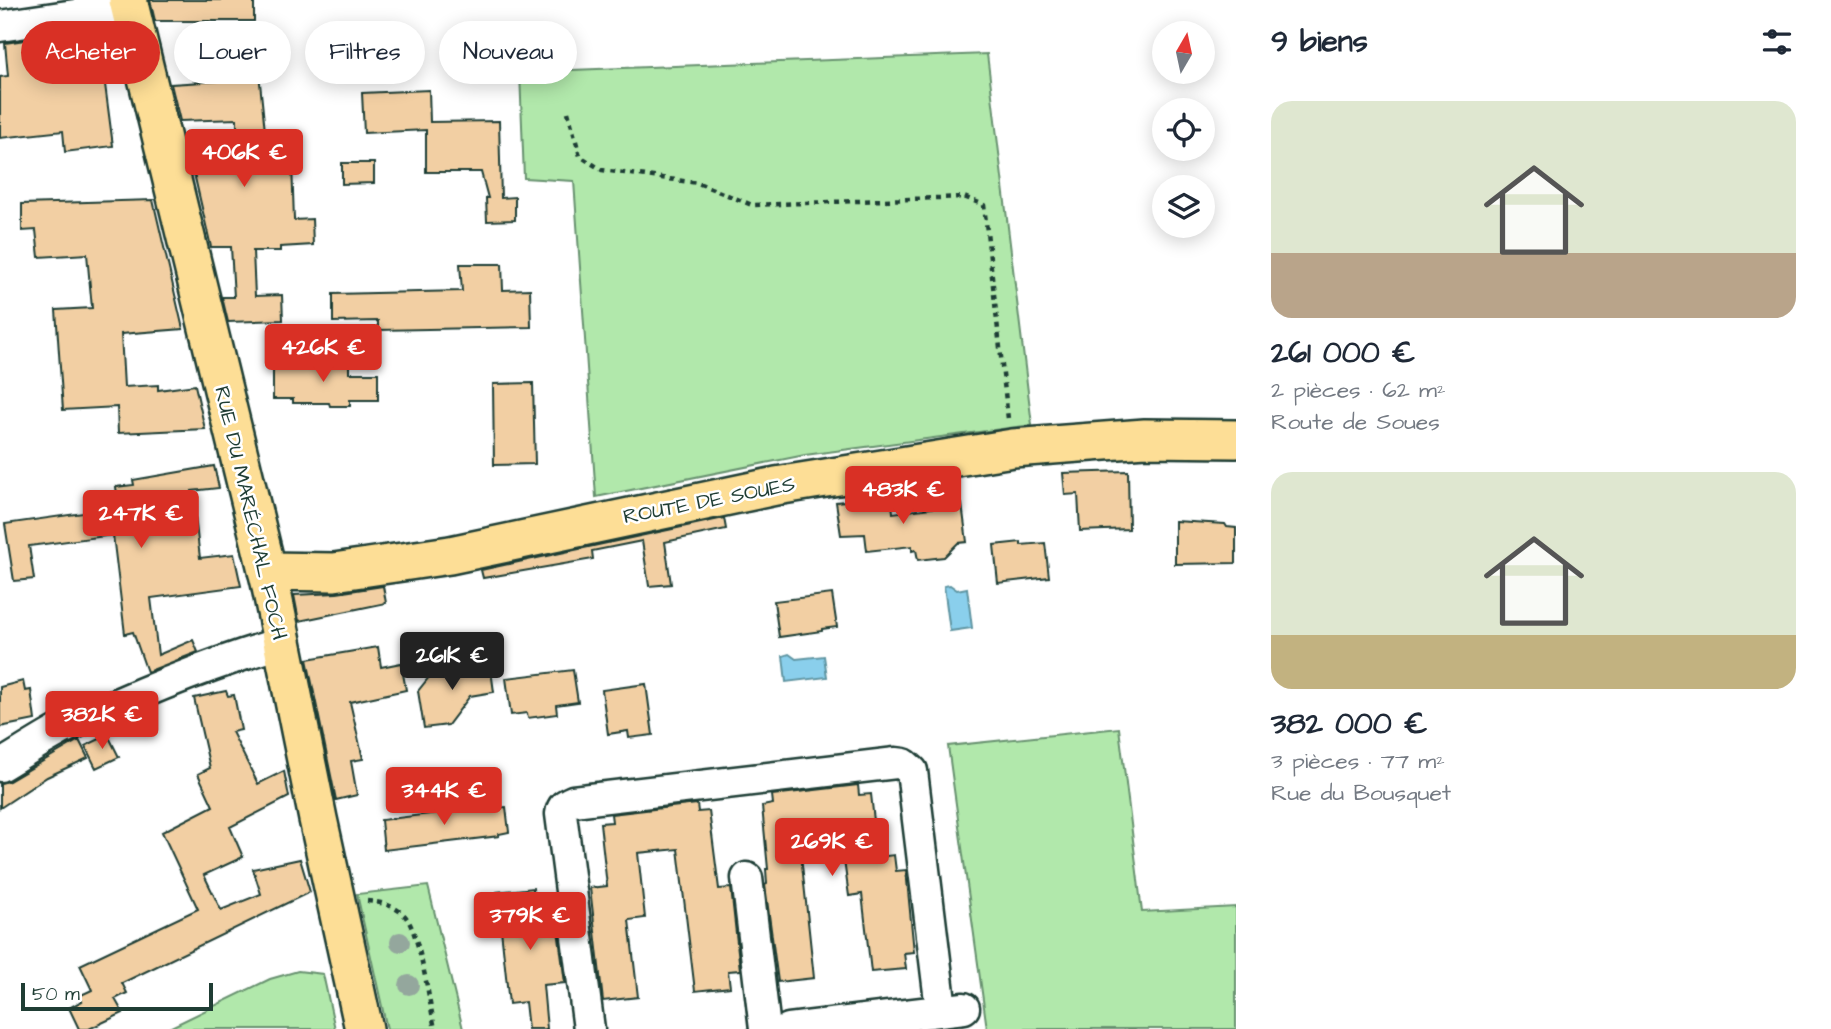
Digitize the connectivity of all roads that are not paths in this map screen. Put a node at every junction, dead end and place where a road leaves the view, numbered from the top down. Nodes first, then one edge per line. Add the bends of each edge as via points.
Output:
1 (128, 3) edge
2 (0, 26) edge
3 (1236, 439) edge
4 (267, 571) junction
5 (281, 643) junction
6 (0, 766) edge
7 (747, 878) dead end
8 (365, 1029) edge
9 (589, 1029) edge
10 (765, 1029) edge
11 (789, 1029) edge

1 - 2 street
1 - 4 main road, RUE DU MARÉCHAL FOCH
3 - 4 main road, ROUTE DE SOUES via 1144,438 1013,448 764,489 450,555 334,572
4 - 5 main road, RUE DU MARÉCHAL FOCH
5 - 6 street via 234,657 59,731
5 - 8 main road, RUE DU MARÉCHAL FOCH
7 - 10 street
9 - 11 street via 561,814 566,804 904,764 912,771 952,1009

